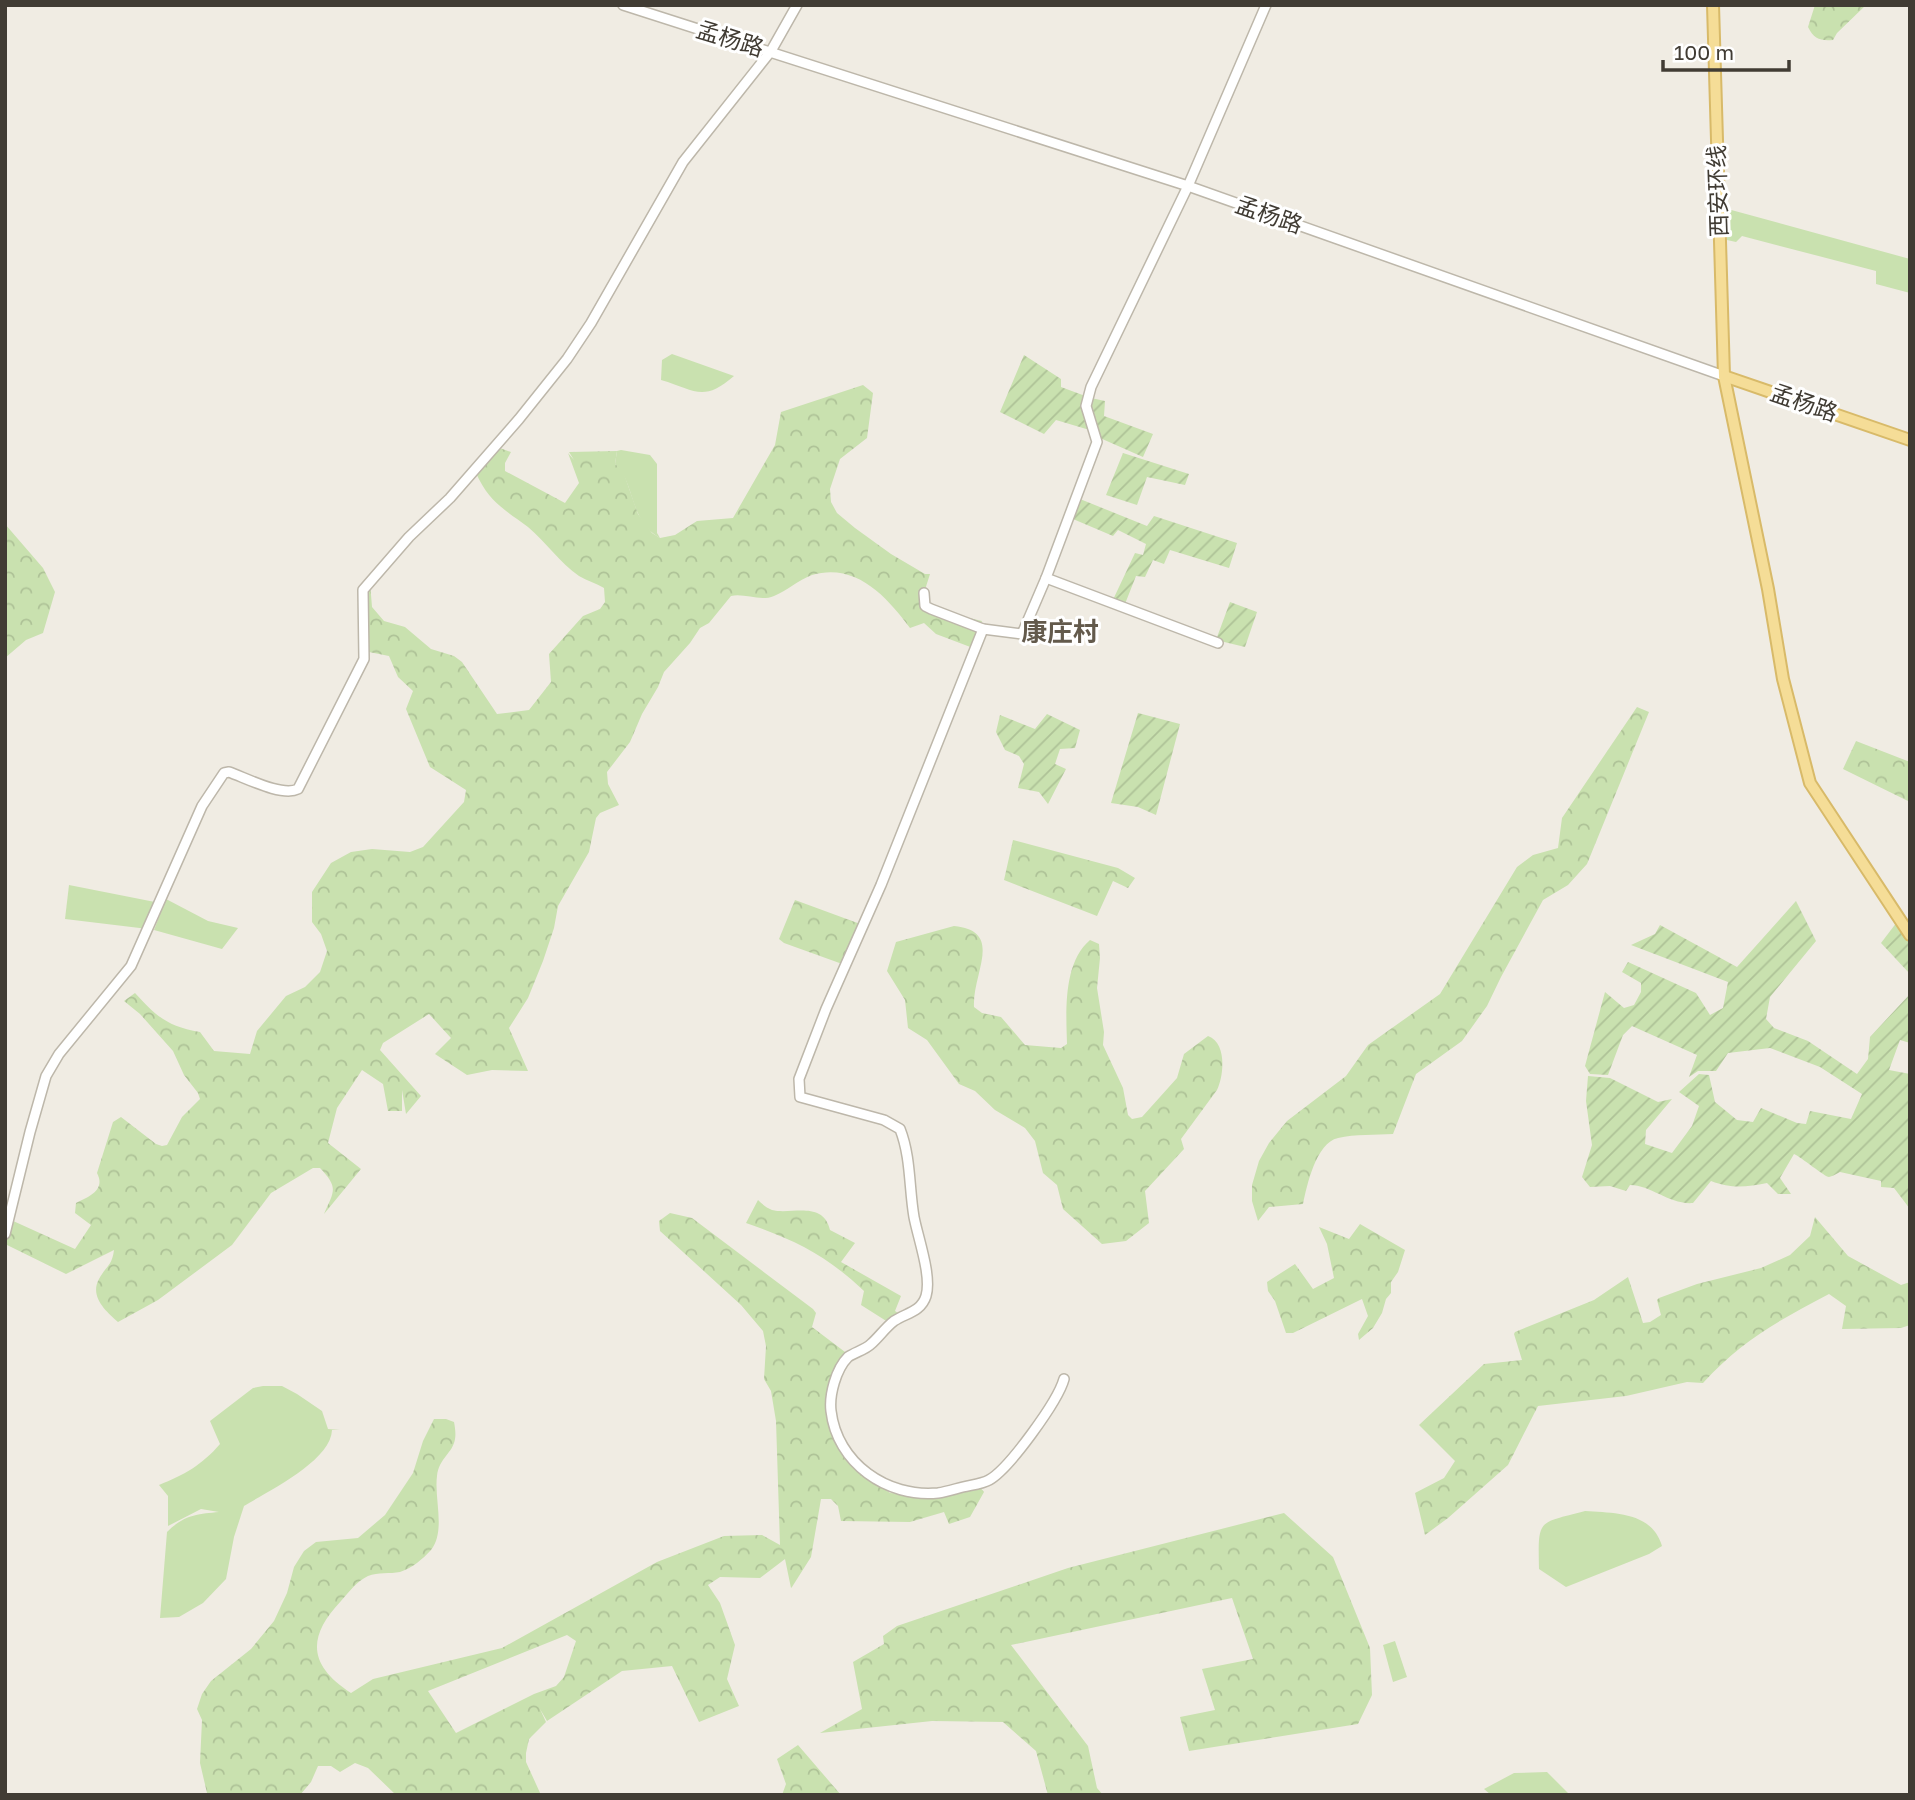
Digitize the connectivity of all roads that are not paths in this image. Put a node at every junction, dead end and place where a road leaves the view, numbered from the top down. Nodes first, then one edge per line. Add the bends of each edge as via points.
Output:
1 (622, 5) edge
2 (797, 5) edge
3 (1266, 5) edge
4 (1713, 5) edge
5 (771, 51) junction
6 (1188, 186) junction
7 (1724, 376) junction
8 (1910, 440) edge
9 (1046, 578) junction
10 (924, 593) dead end
11 (984, 629) junction
12 (1218, 643) dead end
13 (1910, 935) edge
14 (5, 1234) edge
15 (1064, 1379) dead end

1 - 5 street, 孟杨路
2 - 5 street
3 - 6 street
4 - 7 main road, 西安环线
5 - 6 street, 孟杨路
5 - 14 street via 683,162 567,359 450,498 363,590 363,659 298,789 279,790 229,772 209,795 131,966 59,1054 47,1076
6 - 7 street, 孟杨路
6 - 9 street via 1091,387 1086,406 1097,442
7 - 8 main road, 孟杨路
7 - 13 main road, 西安环线 via 1783,679 1810,783
9 - 11 street via 1022,634
9 - 12 street
10 - 11 street via 925,606
11 - 15 street via 799,1079 800,1097 900,1129 926,1277 921,1305 894,1321 869,1347 848,1357 837,1376 831,1412 839,1442 851,1460 878,1482 901,1490 936,1493 989,1480 1044,1416

